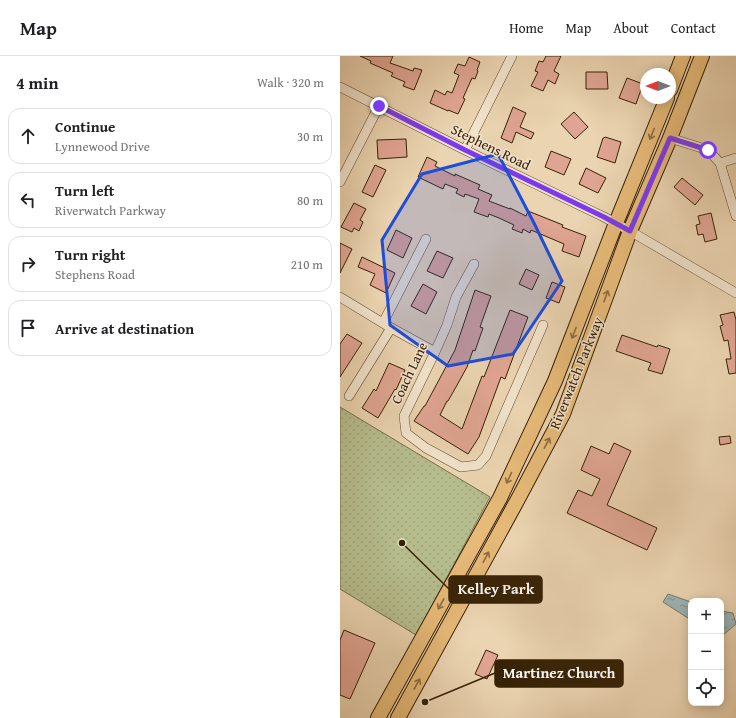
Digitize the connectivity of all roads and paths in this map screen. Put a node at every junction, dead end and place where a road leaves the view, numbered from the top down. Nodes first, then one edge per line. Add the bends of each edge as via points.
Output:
1 (512, 56) edge
2 (683, 56) edge
3 (702, 56) edge
4 (676, 74) edge
5 (340, 87) edge
6 (665, 104) edge
7 (379, 106) junction
8 (670, 138) junction
9 (465, 150) junction
10 (736, 158) edge
11 (720, 163) junction
12 (340, 182) edge
13 (736, 216) edge
14 (616, 223) junction
15 (630, 231) junction
16 (426, 239) dead end
17 (474, 264) dead end
18 (736, 293) edge
19 (340, 297) edge
20 (387, 325) junction
21 (543, 325) dead end
22 (435, 352) junction
23 (349, 396) dead end
24 (378, 718) edge
25 (398, 718) edge

1 - 9 street
2 - 4 main road
3 - 8 main road, Riverwatch Parkway
5 - 7 street, Stephens Road
6 -> 14 main road, Riverwatch Parkway
7 - 9 street, Stephens Road
7 - 12 street
8 - 11 street via 708,150
8 - 15 main road, Riverwatch Parkway
9 - 14 street, Stephens Road
10 - 11 street
11 - 13 street
14 - 15 street, Stephens Road
14 -> 24 main road, Riverwatch Parkway via 555,381 503,491
15 - 18 street, Stephens Road
25 -> 15 main road, Riverwatch Parkway via 562,414
16 - 20 street
17 - 22 street, Coach Lane via 456,297
19 - 20 street
20 - 22 street
20 - 23 street
21 - 22 street, Coach Lane via 486,456 478,465 461,467 426,448 406,433 404,416

